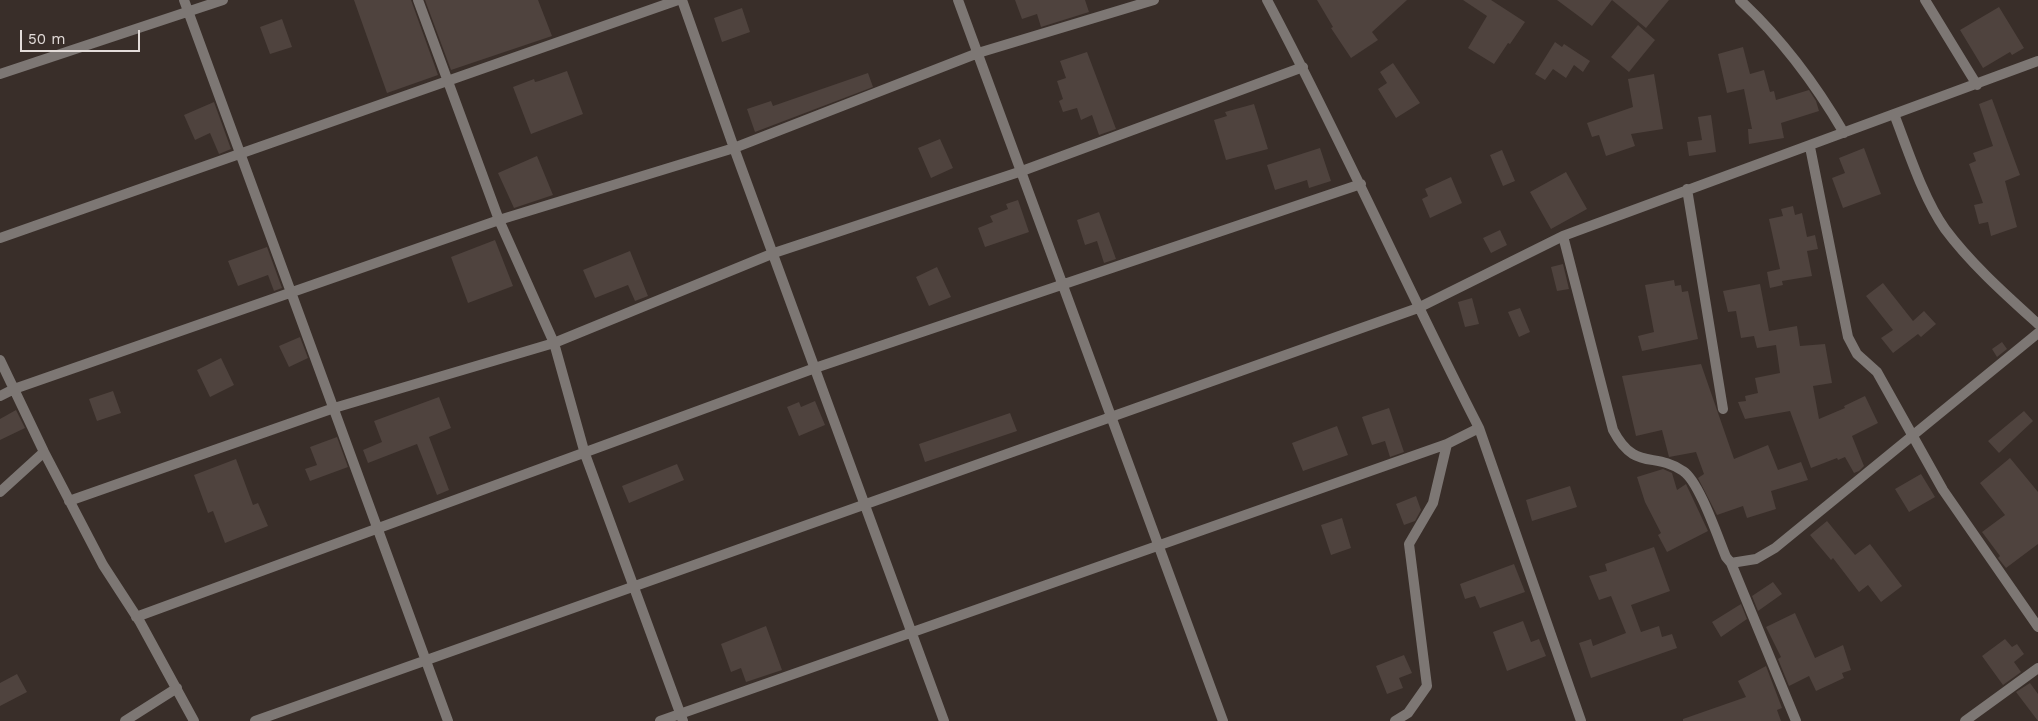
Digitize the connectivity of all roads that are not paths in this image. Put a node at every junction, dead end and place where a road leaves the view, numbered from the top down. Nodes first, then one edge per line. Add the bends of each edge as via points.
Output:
1 (184, 0) edge
2 (223, 0) edge
3 (418, 0) edge
4 (678, 0) edge
5 (682, 0) edge
6 (958, 0) edge
7 (1154, 0) edge
8 (1267, 0) edge
9 (1740, 0) edge
10 (1925, 0) edge
11 (188, 12) junction
12 (978, 53) junction
13 (2038, 61) edge
14 (1303, 67) junction
15 (0, 74) edge
16 (447, 81) junction
17 (1977, 85) junction
18 (1894, 114) junction
19 (1844, 132) junction
20 (1810, 147) junction
21 (734, 148) junction
22 (240, 154) junction
23 (1022, 171) junction
24 (1361, 184) junction
25 (1687, 189) junction
26 (499, 220) junction
27 (1563, 236) junction
28 (0, 238) edge
29 (774, 253) junction
30 (1063, 284) junction
31 (291, 292) junction
32 (1418, 308) junction
33 (2038, 324) edge
34 (2038, 333) edge
35 (554, 343) junction
36 (0, 360) edge
37 (816, 368) junction
38 (14, 389) junction
39 (0, 396) edge
40 (334, 408) junction
41 (1722, 409) dead end
42 (1112, 417) junction
43 (1479, 428) junction
44 (1912, 437) junction
45 (1447, 444) junction
46 (44, 452) junction
47 (585, 454) junction
48 (0, 492) edge
49 (69, 501) junction
50 (865, 504) junction
51 (377, 529) junction
52 (1159, 545) junction
53 (1731, 563) junction
54 (634, 587) junction
55 (136, 617) junction
56 (2038, 628) edge
57 (911, 632) junction
58 (426, 660) junction
59 (2038, 668) edge
60 (177, 688) junction
61 (682, 717) edge
62 (125, 721) edge
63 (194, 721) edge
64 (256, 721) edge
65 (448, 721) edge
66 (660, 721) edge
67 (944, 721) edge
68 (1223, 721) edge
69 (1395, 721) edge
70 (1581, 721) edge
71 (1796, 721) edge
72 (1965, 721) edge

1 - 11 street
2 - 11 street
3 - 16 street
4 - 16 street
5 - 21 street
6 - 12 street
7 - 12 street
8 - 14 street
9 - 19 street via 1766,24 1799,65
10 - 17 street
11 - 15 street
11 - 22 street
12 - 21 street
12 - 23 street
13 - 17 street
14 - 23 street
14 - 24 street
16 - 22 street
16 - 26 street
17 - 18 street
18 - 19 street
18 - 33 street via 1921,182 1944,228
19 - 20 street
20 - 25 street
20 - 44 street via 1848,337 1857,354 1877,372
21 - 26 street
21 - 29 street
22 - 28 street
22 - 31 street
23 - 29 street
23 - 30 street
24 - 30 street
24 - 32 street
25 - 27 street
25 - 41 street
26 - 31 street
26 - 35 street
27 - 32 street
27 - 53 street via 1617,437 1634,455 1685,471 1694,483
29 - 35 street
29 - 37 street
30 - 37 street
30 - 42 street
31 - 38 street
31 - 40 street
32 - 42 street
32 - 43 street
34 - 44 street
35 - 40 street
35 - 47 street
36 - 38 street
37 - 47 street
37 - 50 street
38 - 39 street
38 - 46 street
40 - 49 street
40 - 51 street
42 - 50 street
42 - 52 street
43 - 45 street
43 - 70 street
44 - 53 street via 1775,548 1756,558
44 - 56 street via 1943,490
45 - 52 street
45 - 69 street via 1433,504 1409,544 1427,686 1408,713
46 - 48 street
46 - 49 street
47 - 51 street
47 - 54 street
49 - 55 street via 103,565
50 - 54 street
50 - 57 street
51 - 55 street
51 - 58 street
52 - 57 street
52 - 68 street
53 - 71 street
54 - 58 street
54 - 61 street
55 - 60 street
57 - 61 street
57 - 67 street
58 - 64 street
58 - 65 street
59 - 72 street
60 - 62 street
60 - 63 street
61 - 66 street

